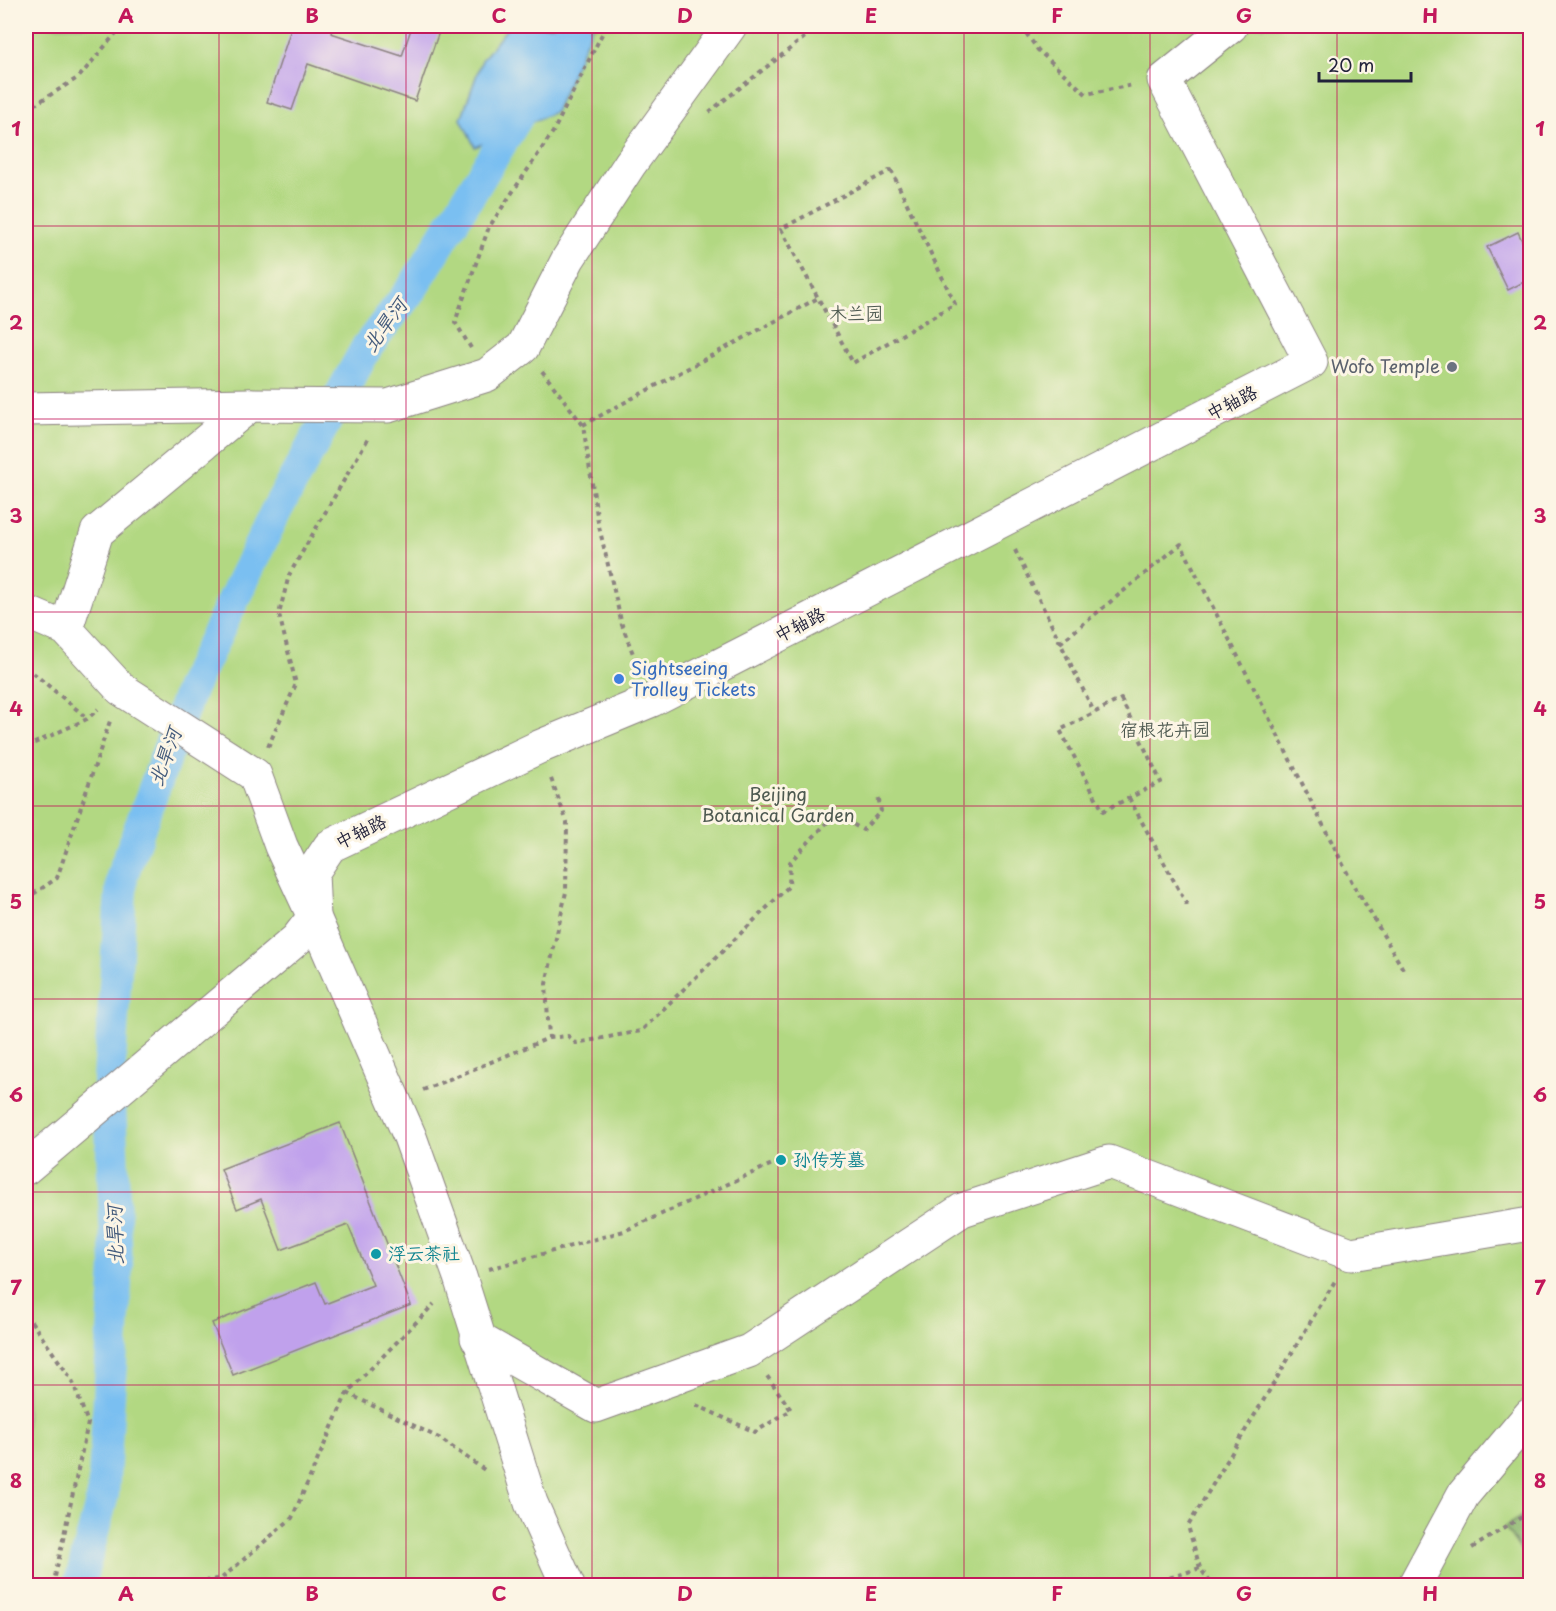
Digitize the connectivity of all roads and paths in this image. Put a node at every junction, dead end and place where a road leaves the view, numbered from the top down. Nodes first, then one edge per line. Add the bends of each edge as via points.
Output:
1 (122, 26) edge
2 (606, 26) edge
3 (730, 26) edge
4 (819, 26) edge
5 (1021, 26) edge
6 (1231, 26) edge
7 (1164, 80) junction
8 (26, 110) edge
9 (706, 114) dead end
10 (818, 298) junction
11 (523, 346) junction
12 (488, 375) junction
13 (250, 405) junction
14 (388, 406) junction
15 (26, 409) edge
16 (583, 425) junction
17 (1001, 523) junction
18 (26, 612) edge
19 (66, 629) junction
20 (1060, 642) junction
21 (26, 667) edge
22 (121, 689) junction
23 (652, 700) junction
24 (1094, 712) junction
25 (87, 718) junction
26 (26, 747) edge
27 (539, 747) junction
28 (255, 775) junction
29 (878, 796) dead end
30 (1129, 798) junction
31 (26, 899) edge
32 (1187, 905) dead end
33 (314, 917) junction
34 (1403, 969) dead end
35 (549, 1038) junction
36 (394, 1101) junction
37 (37, 1159) edge
38 (781, 1160) dead end
39 (1530, 1224) edge
40 (1351, 1254) junction
41 (460, 1277) junction
42 (26, 1314) edge
43 (477, 1338) junction
44 (749, 1351) junction
45 (653, 1385) junction
46 (347, 1393) junction
47 (1530, 1415) edge
48 (439, 1438) dead end
49 (1200, 1568) junction
50 (222, 1578) junction
51 (53, 1586) edge
52 (178, 1586) edge
53 (217, 1586) edge
54 (568, 1586) edge
55 (1144, 1586) edge
56 (1213, 1586) edge
57 (1417, 1586) edge

1 - 8 path via 78,77
2 - 12 path via 553,132 489,227 456,322
3 - 11 street via 630,164 568,259
4 - 9 path
5 - 7 path via 1038,50 1086,94
6 - 7 street
7 - 17 street, 中轴路 via 1311,362
10 - 10 path via 853,363 955,304 891,170 782,229
10 - 16 path
11 - 12 street
11 - 16 path
12 - 14 street
13 - 14 street
13 - 15 street
13 - 19 street via 97,532
14 - 28 path via 289,575 279,615 296,684
16 - 23 path via 598,522 622,625
17 - 20 path
17 - 23 street, 中轴路
18 - 19 street
19 - 22 street
20 - 24 path
20 - 34 path via 1181,544 1359,895
21 - 25 path
22 - 25 path
22 - 28 street
22 - 31 path via 57,878
23 - 27 street, 中轴路
24 - 30 path via 1121,699 1161,782
24 - 30 path via 1060,730 1103,811
25 - 26 path
27 - 33 street, 中轴路 via 330,846 312,873
27 - 35 path via 567,822 566,892 546,984
28 - 33 street via 281,846
29 - 35 path via 881,812 863,830 835,814 790,862 789,886 641,1031 576,1042 568,1036
30 - 32 path
33 - 36 street
33 - 37 street via 297,939
35 - 36 path
36 - 41 street
38 - 41 path via 624,1231
39 - 40 street
40 - 44 street via 1109,1162 962,1210
40 - 49 path via 1188,1526
41 - 43 street
41 - 46 path
42 - 51 path via 72,1380 88,1423
43 - 45 street via 596,1406
43 - 54 street via 531,1503
44 - 45 street
44 - 45 path via 791,1410 755,1432
46 - 48 path
46 - 50 path via 292,1518
47 - 57 street via 1463,1495
49 - 55 path
49 - 56 path
50 - 52 path
50 - 53 path

